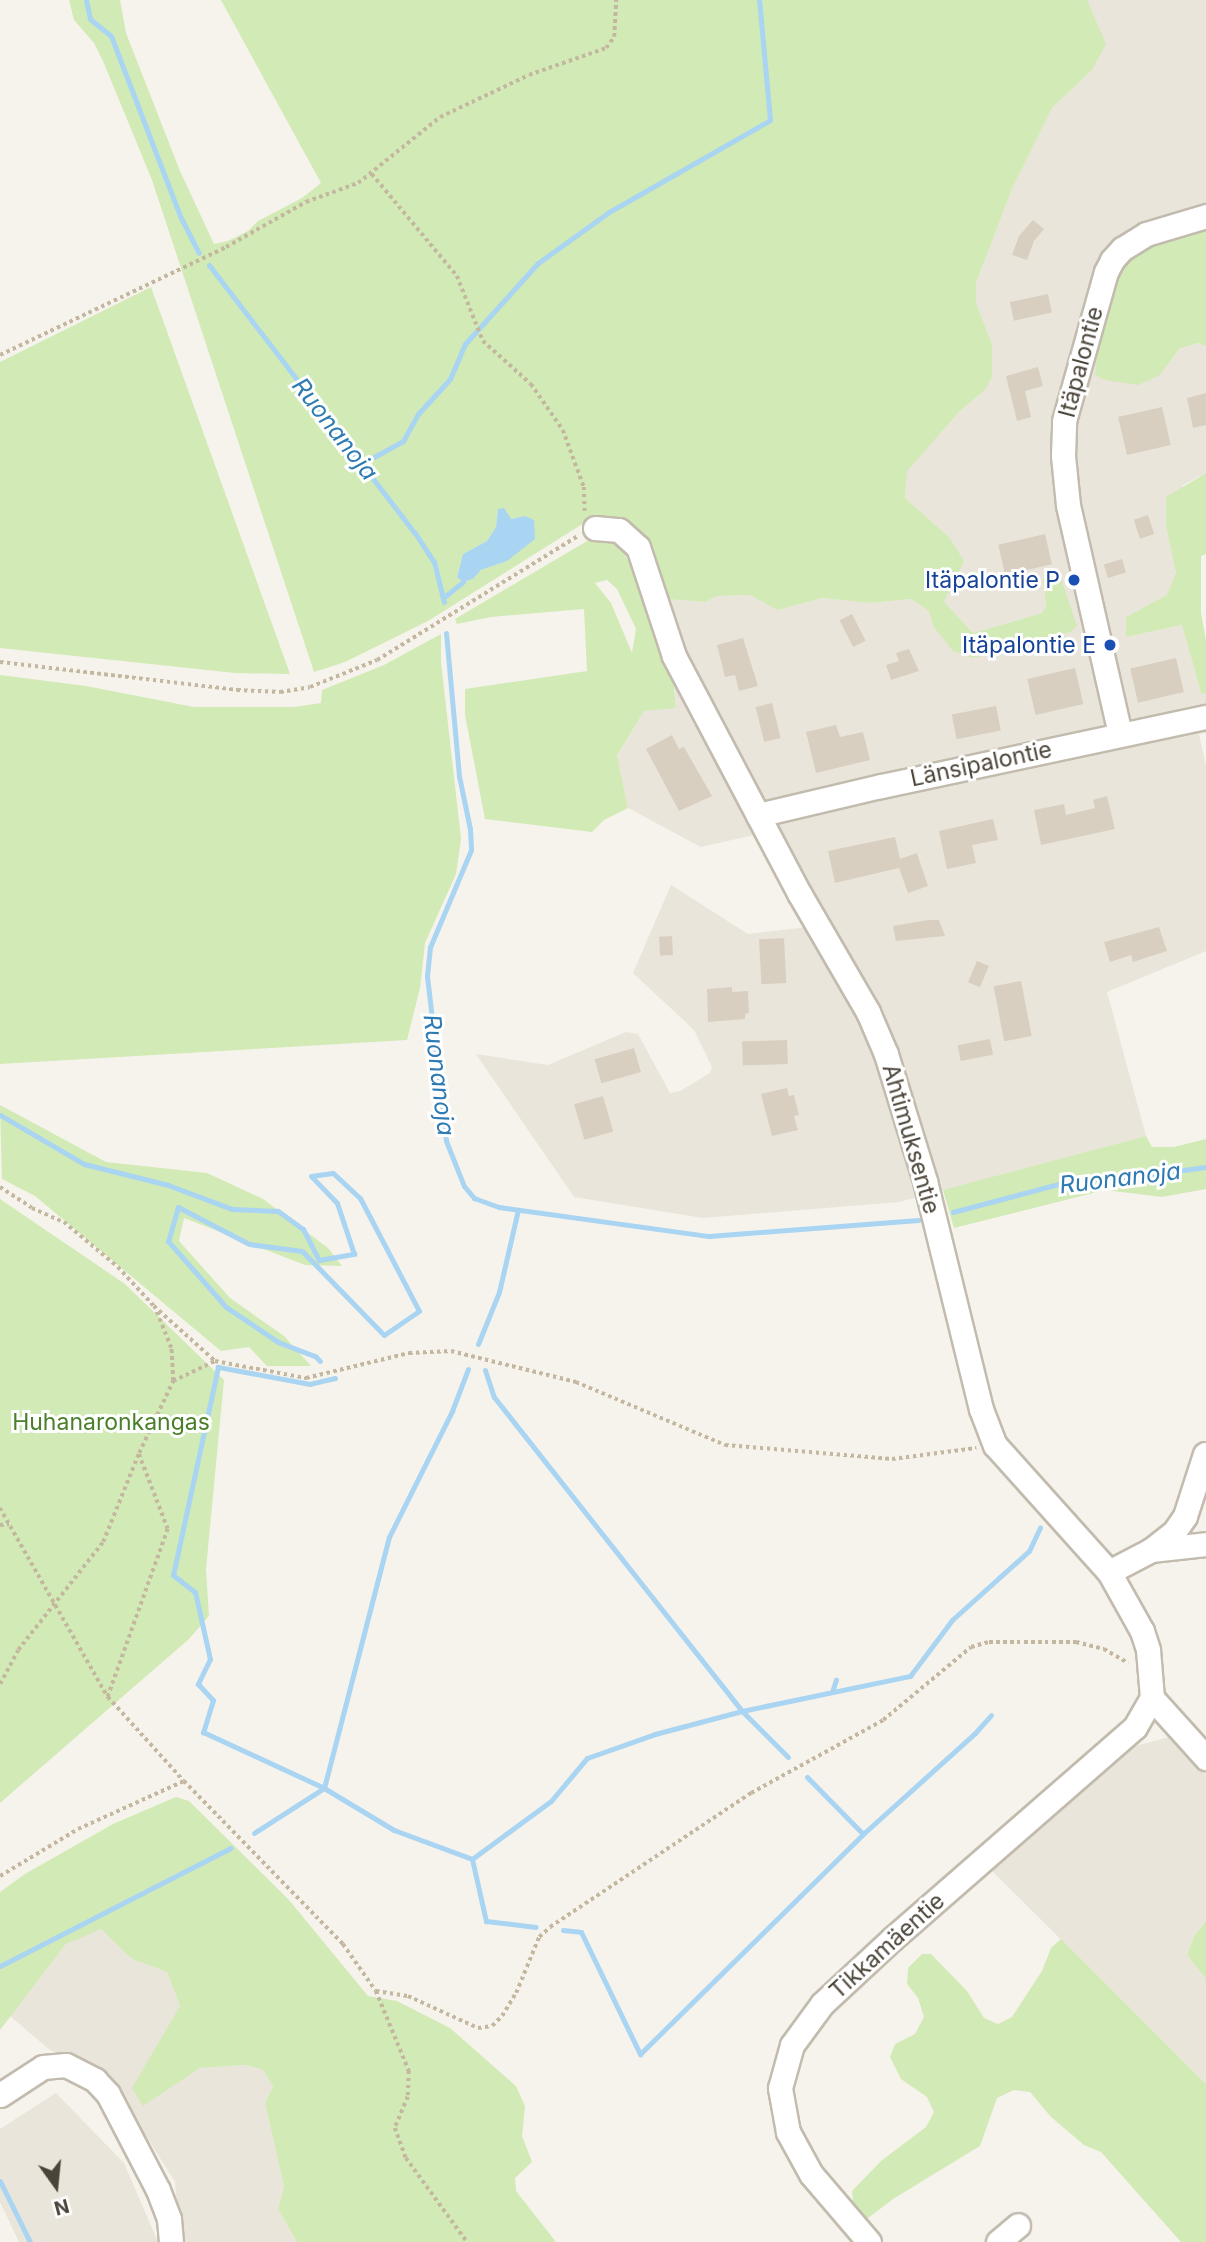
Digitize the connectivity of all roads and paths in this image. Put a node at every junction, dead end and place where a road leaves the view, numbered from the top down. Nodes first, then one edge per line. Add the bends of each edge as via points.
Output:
1 (616, 0) edge
2 (372, 174) junction
3 (1206, 216) edge
4 (0, 355) edge
5 (591, 530) junction
6 (0, 662) edge
7 (1206, 717) edge
8 (1120, 734) junction
9 (758, 815) junction
10 (0, 1187) edge
11 (154, 1306) junction
12 (215, 1362) junction
13 (173, 1381) junction
14 (995, 1445) junction
15 (139, 1453) junction
16 (1205, 1454) edge
17 (0, 1508) edge
18 (9, 1524) junction
19 (0, 1525) edge
20 (1206, 1544) edge
21 (1151, 1550) junction
22 (1109, 1572) junction
23 (55, 1605) junction
24 (1151, 1675) junction
25 (0, 1684) edge
26 (108, 1697) junction
27 (1152, 1699) junction
28 (1206, 1758) edge
29 (184, 1781) junction
30 (0, 1876) edge
31 (376, 1991) junction
32 (0, 2095) edge
33 (1018, 2225) dead end
34 (171, 2242) edge
35 (467, 2242) edge
36 (869, 2242) edge
37 (998, 2242) edge

1 - 2 path via 614,37 607,48 528,75 440,117
2 - 4 path via 306,202 226,247
2 - 5 path via 457,276 483,341 531,384 563,430 584,487
3 - 8 street, Itäpalontie via 1146,234 1112,260 1064,421 1068,505
5 - 6 path via 377,660 310,687 280,692 237,690
5 - 9 street, Ahtimuksentie via 619,530 638,547 674,656
7 - 8 street, Länsipalontie
8 - 9 street, Länsipalontie
9 - 14 street, Ahtimuksentie via 868,1012 886,1054 925,1181 981,1409
10 - 11 path via 64,1222 118,1266
11 - 12 path
11 - 13 path via 172,1348
12 - 13 path
12 - 14 path via 306,1378 409,1353 451,1351 576,1382 725,1445 892,1459
13 - 15 path
14 - 22 street, Ahtimuksentie
15 - 23 path via 103,1542
15 - 26 path via 168,1529
16 - 21 street via 1185,1516 1174,1532
17 - 18 path
18 - 19 path
18 - 23 path
20 - 21 street
21 - 22 street
22 - 24 street, Ahtimuksentie via 1142,1631
23 - 25 path via 18,1650
23 - 26 path
24 - 27 street, Ahtimuksentie
24 - 31 path via 1104,1649 1076,1642 989,1642 971,1647 883,1720 751,1793 550,1927 539,1937 516,1993 492,2026 478,2028 408,1996
26 - 29 path
27 - 28 street
27 - 36 street, Tikkamäentie via 1135,1727 822,2004 792,2045 780,2088 788,2132 811,2174
29 - 30 path via 78,1829
29 - 31 path via 344,1944
31 - 35 path via 409,2071 408,2097 395,2128 406,2158
32 - 34 street via 43,2067 66,2065 95,2080 108,2094 158,2190 169,2219
33 - 37 street

